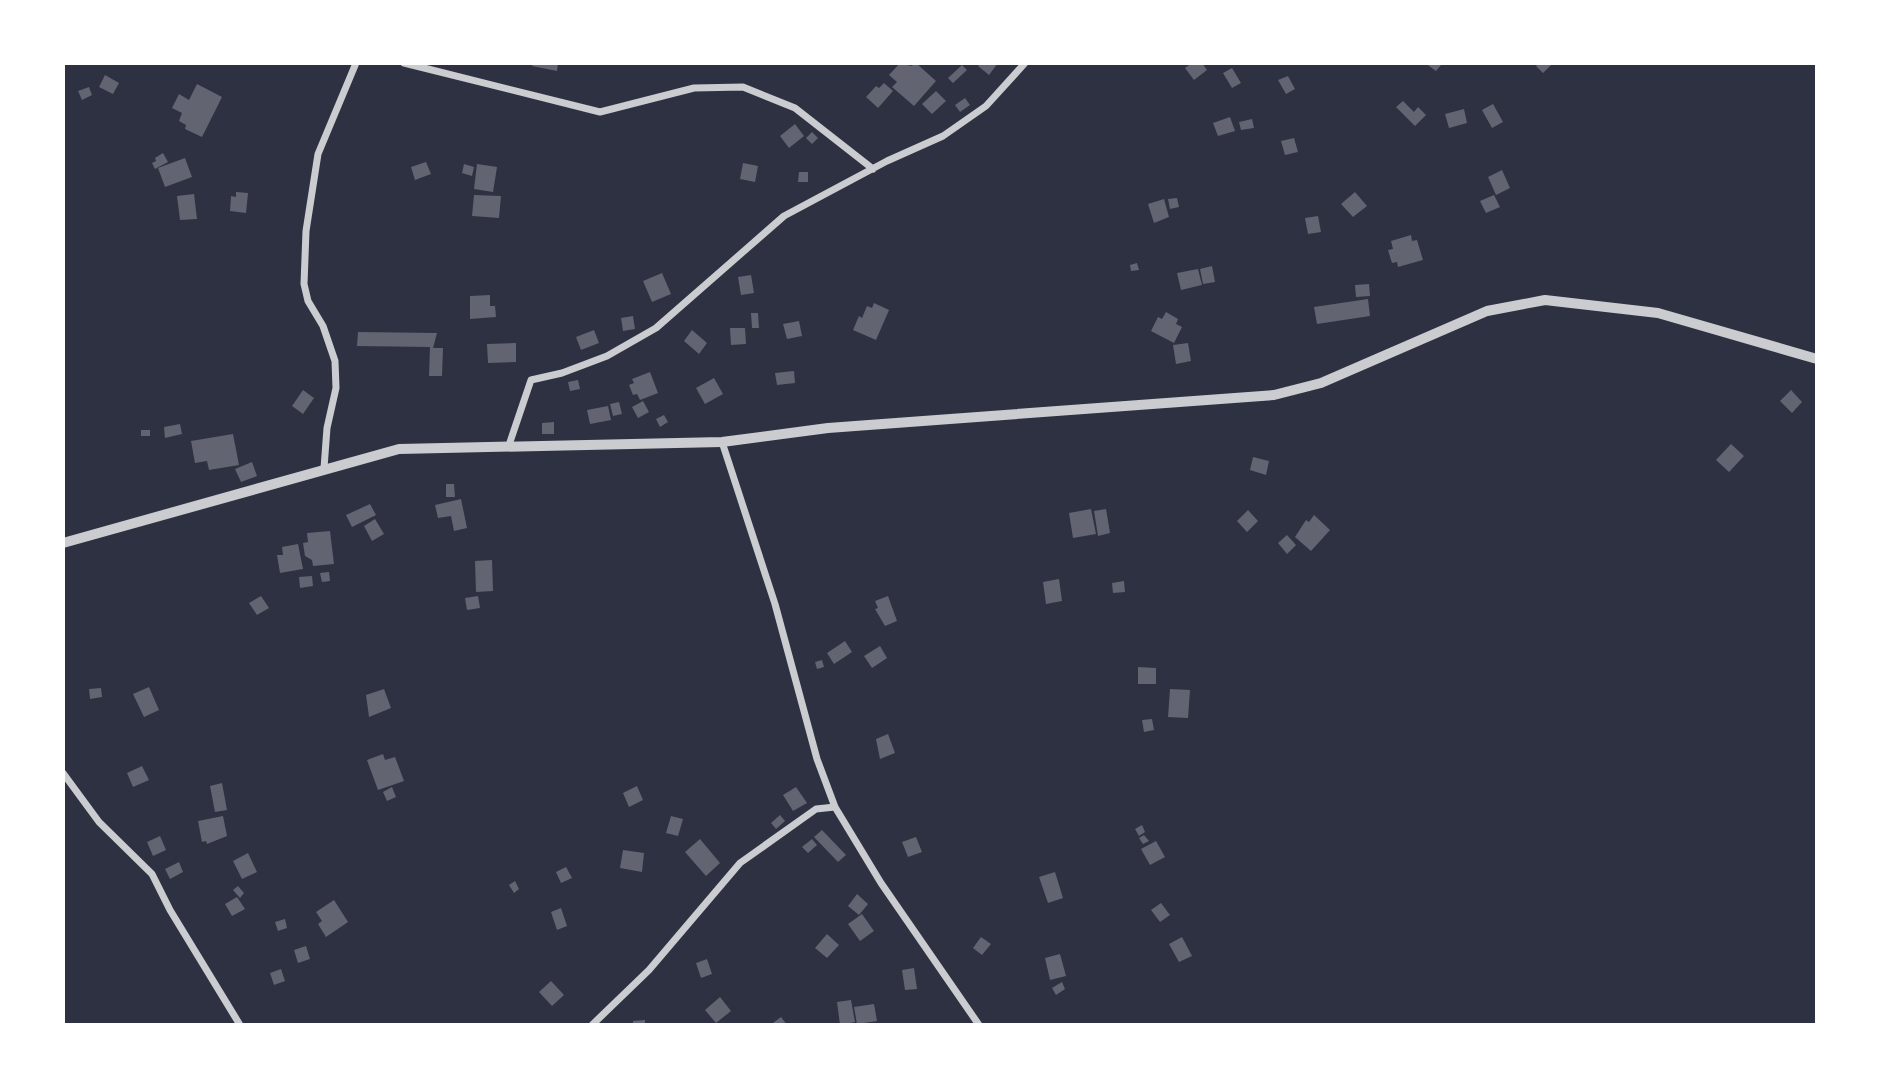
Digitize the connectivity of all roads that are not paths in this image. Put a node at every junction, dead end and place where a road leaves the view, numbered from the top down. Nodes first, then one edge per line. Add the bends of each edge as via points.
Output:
1 (356, 63) edge
2 (404, 63) edge
3 (1025, 63) edge
4 (873, 169) junction
5 (1817, 359) edge
6 (722, 442) junction
7 (509, 445) junction
8 (324, 468) junction
9 (63, 543) edge
10 (63, 773) edge
11 (835, 807) junction
12 (240, 1025) edge
13 (592, 1025) edge
14 (979, 1025) edge

1 - 8 street via 318,154 306,231 306,293 335,361
2 - 4 street via 600,112 694,88 743,87 795,108
3 - 4 street via 986,106 943,136
4 - 7 street via 783,216 636,341 562,373 531,380
5 - 6 street via 1658,313 1545,300 1487,311 1321,383 1274,396 828,428
6 - 7 street
6 - 11 street
7 - 8 street via 399,449
8 - 9 street
10 - 12 street via 99,822 152,874
11 - 13 street via 816,809 740,863 649,971
11 - 14 street via 881,883

